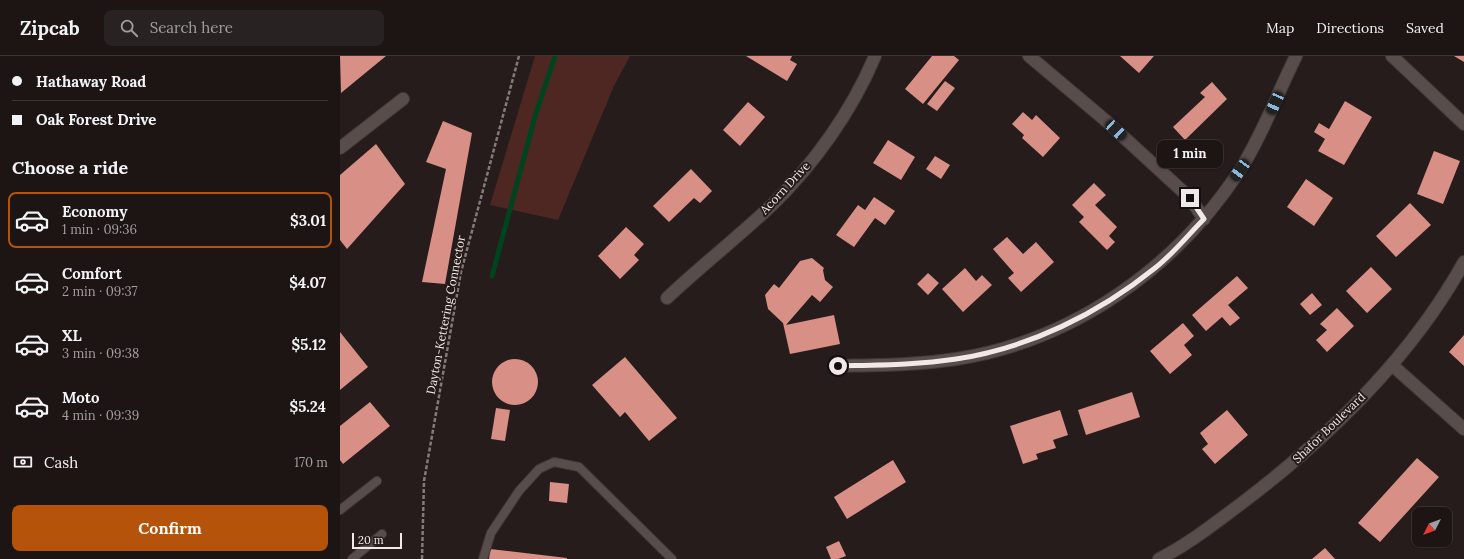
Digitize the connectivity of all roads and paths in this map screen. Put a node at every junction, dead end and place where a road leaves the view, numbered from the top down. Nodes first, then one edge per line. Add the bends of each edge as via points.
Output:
1 (519, 56) edge
2 (875, 56) edge
3 (1029, 56) edge
4 (1296, 56) edge
5 (1392, 56) edge
6 (402, 99) dead end
7 (1464, 124) edge
8 (340, 148) edge
9 (1204, 219) junction
10 (1464, 262) edge
11 (667, 298) dead end
12 (1392, 365) junction
13 (838, 366) dead end
14 (1464, 429) edge
15 (377, 482) dead end
16 (340, 510) edge
17 (382, 534) dead end
18 (352, 559) edge
19 (422, 559) edge
20 (483, 559) edge
21 (672, 559) edge
22 (1160, 559) edge

1 - 19 path, Dayton-Kettering Connector via 462,272 424,481
2 - 11 street, Acorn Drive via 843,117 812,160 772,205
3 - 9 street via 1105,120 1190,198
4 - 9 street via 1264,128 1240,170
5 - 7 street
6 - 8 street
9 - 13 street via 1156,268 1116,297 1062,328 996,350 956,359
10 - 12 street, Shafor Boulevard via 1426,322
12 - 14 street
12 - 22 street, Shafor Boulevard via 1286,470 1204,532
15 - 16 lane
17 - 18 lane
20 - 21 lane via 491,533 519,491 539,469 554,462 579,467

